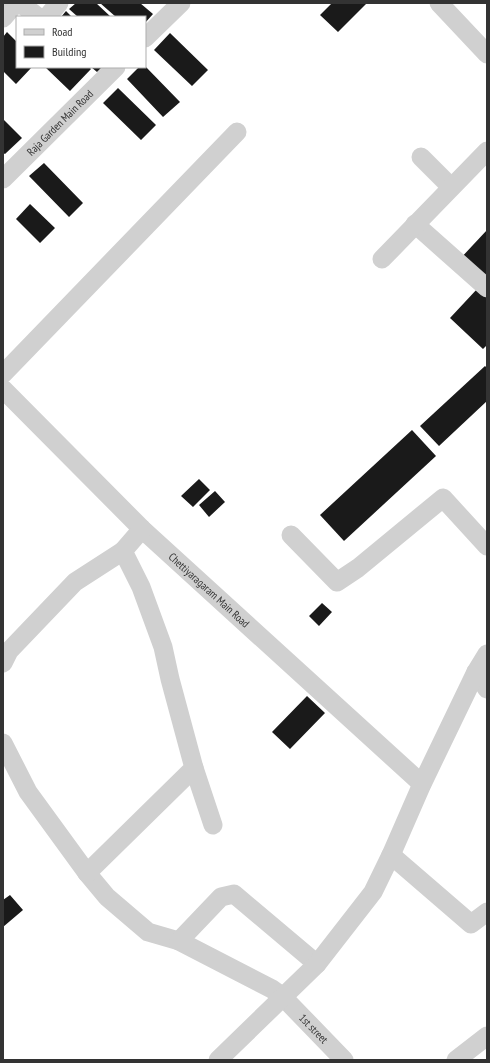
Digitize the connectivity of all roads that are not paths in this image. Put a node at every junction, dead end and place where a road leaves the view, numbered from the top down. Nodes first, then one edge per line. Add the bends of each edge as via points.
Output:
1 (16, 3) edge
2 (20, 3) edge
3 (59, 3) edge
4 (181, 3) edge
5 (439, 3) edge
6 (37, 16) edge
7 (47, 16) edge
8 (3, 18) edge
9 (146, 37) edge
10 (487, 54) edge
11 (115, 68) edge
12 (237, 132) dead end
13 (487, 152) edge
14 (421, 157) dead end
15 (3, 179) edge
16 (451, 188) junction
17 (415, 224) junction
18 (382, 259) dead end
19 (487, 288) edge
20 (3, 374) edge
21 (3, 390) edge
22 (142, 529) junction
23 (291, 535) dead end
24 (487, 546) edge
25 (123, 551) junction
26 (487, 654) edge
27 (3, 663) edge
28 (476, 672) junction
29 (487, 689) edge
30 (3, 742) edge
31 (194, 768) junction
32 (422, 784) junction
33 (213, 824) dead end
34 (391, 855) junction
35 (87, 873) junction
36 (487, 912) edge
37 (179, 941) junction
38 (317, 964) junction
39 (283, 997) junction
40 (487, 1036) edge
41 (218, 1060) edge
42 (344, 1060) edge
43 (456, 1060) edge

1 - 8 street
2 - 6 street
3 - 7 street
4 - 9 street
5 - 10 street
11 - 15 street, Raja Garden Main Road
12 - 20 street
13 - 16 street
14 - 16 street
16 - 17 street
17 - 18 street
17 - 19 street
21 - 22 street, Chettiyaragaram Main Road
22 - 25 street
22 - 32 street, Chettiyaragaram Main Road
23 - 24 street via 337,582 358,568 443,498
25 - 27 street via 75,582 9,650
25 - 31 street via 141,587 163,647
26 - 28 street
28 - 29 street
28 - 32 street
30 - 35 street, 1st street via 28,792
31 - 33 street
31 - 35 street
32 - 34 street
34 - 36 street via 471,924
34 - 38 street via 374,892
35 - 37 street, 1st street via 107,896 148,932
37 - 38 street via 221,897 234,894
37 - 39 street, 1st street
38 - 39 street
39 - 41 street
39 - 42 street, 1st street
40 - 43 street

